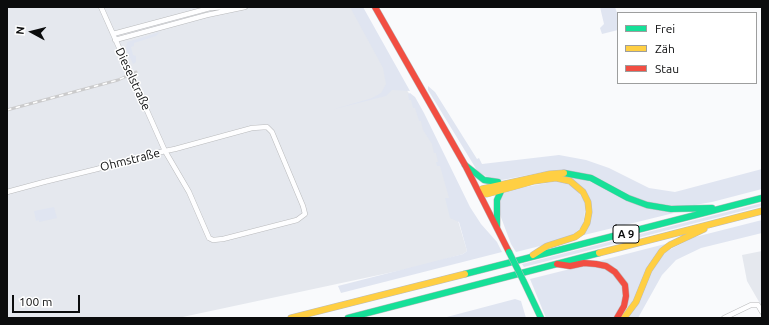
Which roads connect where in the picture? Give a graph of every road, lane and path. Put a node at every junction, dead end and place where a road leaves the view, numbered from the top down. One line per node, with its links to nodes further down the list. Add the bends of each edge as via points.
1 (101, 7): 5 (street, Dieselstraße)
2 (227, 7): 5 (street, via 210,8)
3 (245, 7): 6 (street)
4 (375, 7): 9 (main road)
5 (113, 34): 6 (street, Dieselstraße)
6 (115, 40): 8 (street, Dieselstraße)
7 (252, 128): 8 (street, Ohmstraße); 8 (street, Dieselstraße, via 267,127 272,132 305,211 300,219 224,239 211,240 189,192)
8 (165, 151): 12 (street, Ohmstraße)
9 (465, 165): 10 (main road, via 484,180); 13 (main road)
10 (504, 183): 13 (main road, via 484,187); 15 (main road, via 568,173 591,178 634,200 658,208)
11 (502, 189): 13 (main road, via 487,194); 18 (main road, via 497,200); 19 (main road, via 534,180 561,179 570,181 580,188 588,202 588,218 582,232 568,240 546,246)
12 (7, 192)
13 (480, 193): 18 (main road)
14 (762, 198): 15 (main road, A 9)
15 (725, 208): 19 (main road, A 9)
16 (762, 211): 17 (main road, A 9)
17 (725, 220): 20 (main road, A 9); 26 (main road, via 662,251 649,270 636,302)
18 (497, 226): 24 (main road, bridge)
19 (526, 259): 22 (main road, A 9)
20 (555, 264): 23 (main road, A 9); 25 (main road, via 596,264 606,266 615,272 625,286 626,296)
21 (762, 312): 27 (street, via 758,305 751,305)
22 (292, 318)
23 (348, 318)
24 (541, 318)
25 (617, 318)
26 (624, 318)
27 (724, 318)

